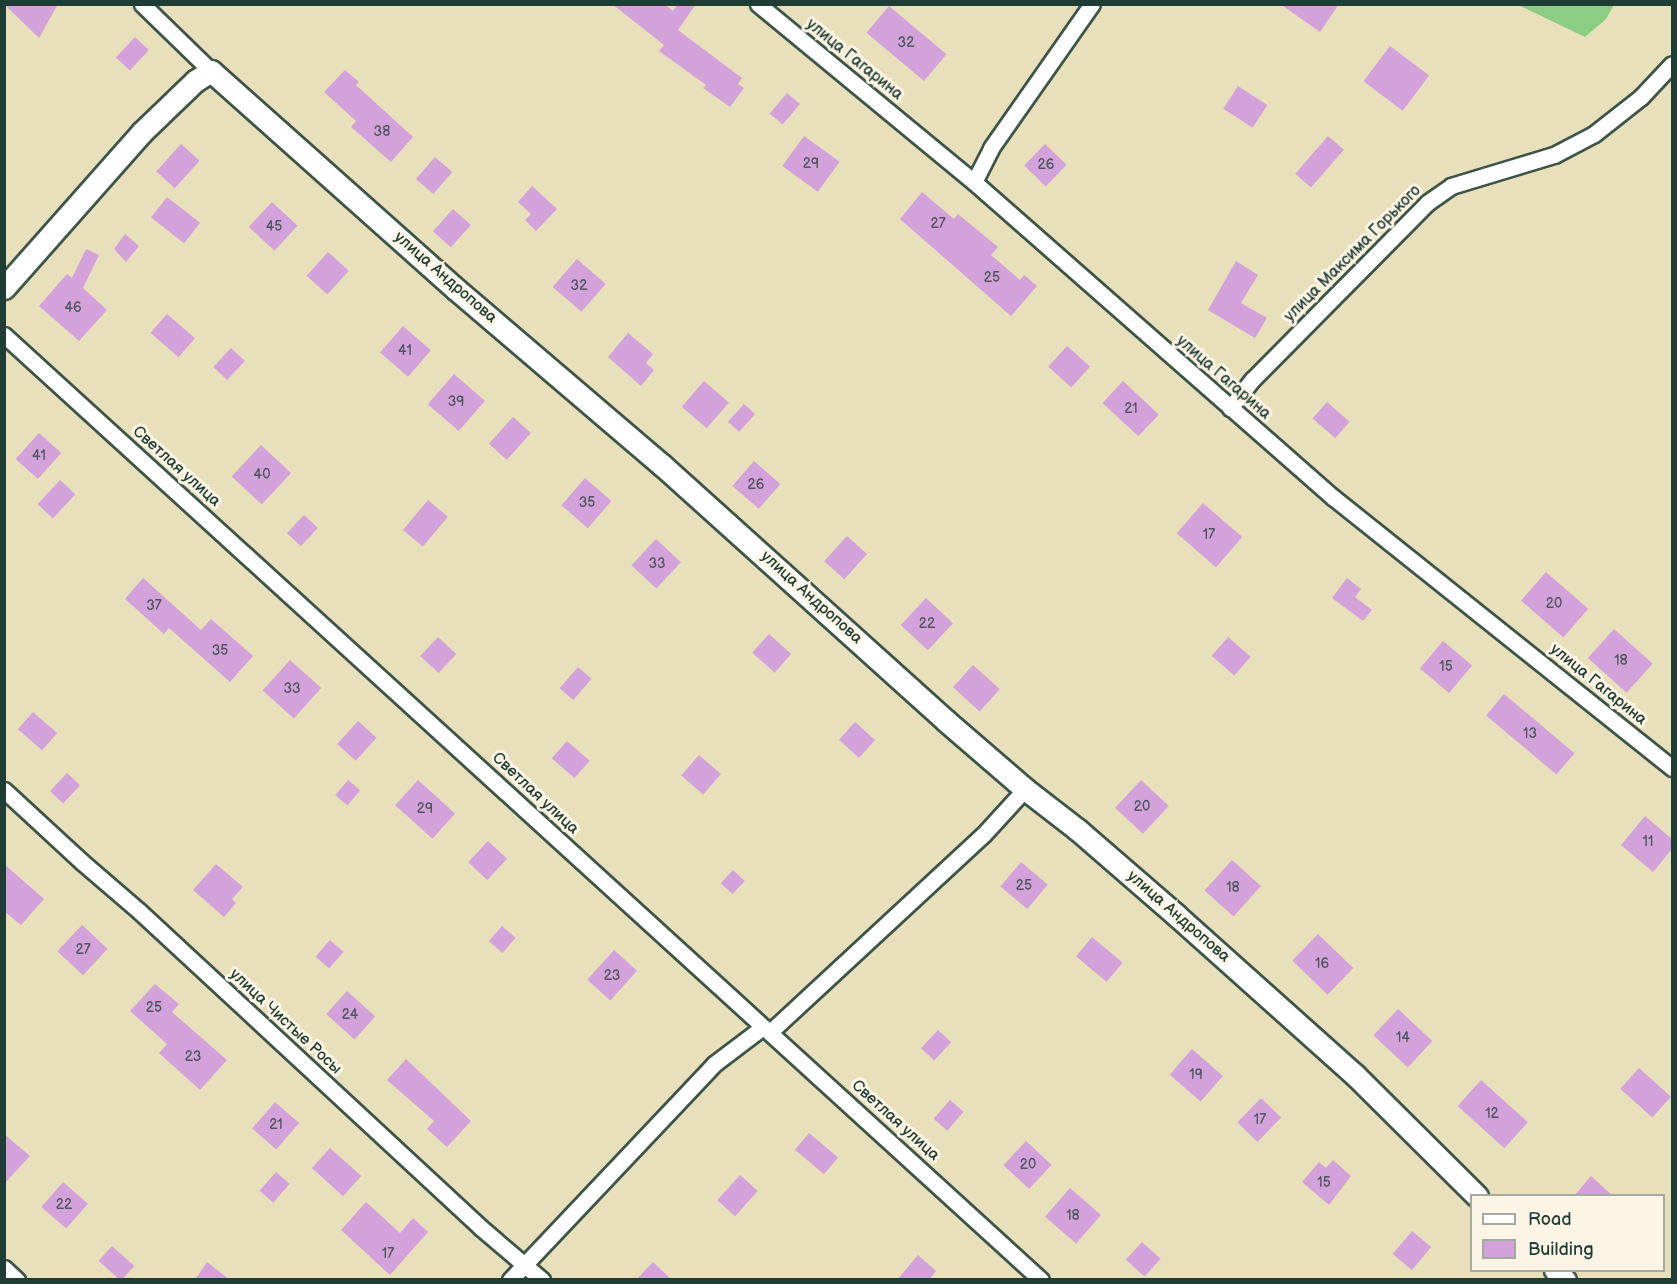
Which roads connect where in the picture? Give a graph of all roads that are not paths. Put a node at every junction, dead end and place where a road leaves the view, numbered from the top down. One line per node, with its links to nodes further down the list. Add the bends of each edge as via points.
1 (142, 4): 5 (street, улица Андропова)
2 (758, 4): 6 (street, улица Гагарина)
3 (1092, 4): 6 (street, via 991,148)
4 (1672, 64): 9 (street, улица Максима Горького, via 1641,96 1594,134 1554,155 1451,186 1427,203 1252,379)
5 (211, 71): 7 (street, via 195,81 141,133); 11 (street, улица Андропова)
6 (974, 182): 9 (street, улица Гагарина)
7 (4, 288)
8 (4, 335): 13 (street, Светлая улица)
9 (1230, 408): 10 (street, улица Гагарина, via 1334,498)
10 (1672, 768)
11 (1025, 789): 13 (street, via 983,835); 14 (street, улица Андропова, via 1078,830 1355,1075)
12 (4, 790): 15 (street, улица Чистые Росы)
13 (766, 1030): 15 (street, via 714,1064); 20 (street, Светлая улица)
14 (1475, 1194)
15 (524, 1265): 18 (street); 19 (street, улица Чистые Росы)
16 (4, 1268): 17 (street)
17 (17, 1280)
18 (510, 1280)
19 (542, 1280)
20 (1041, 1280)

